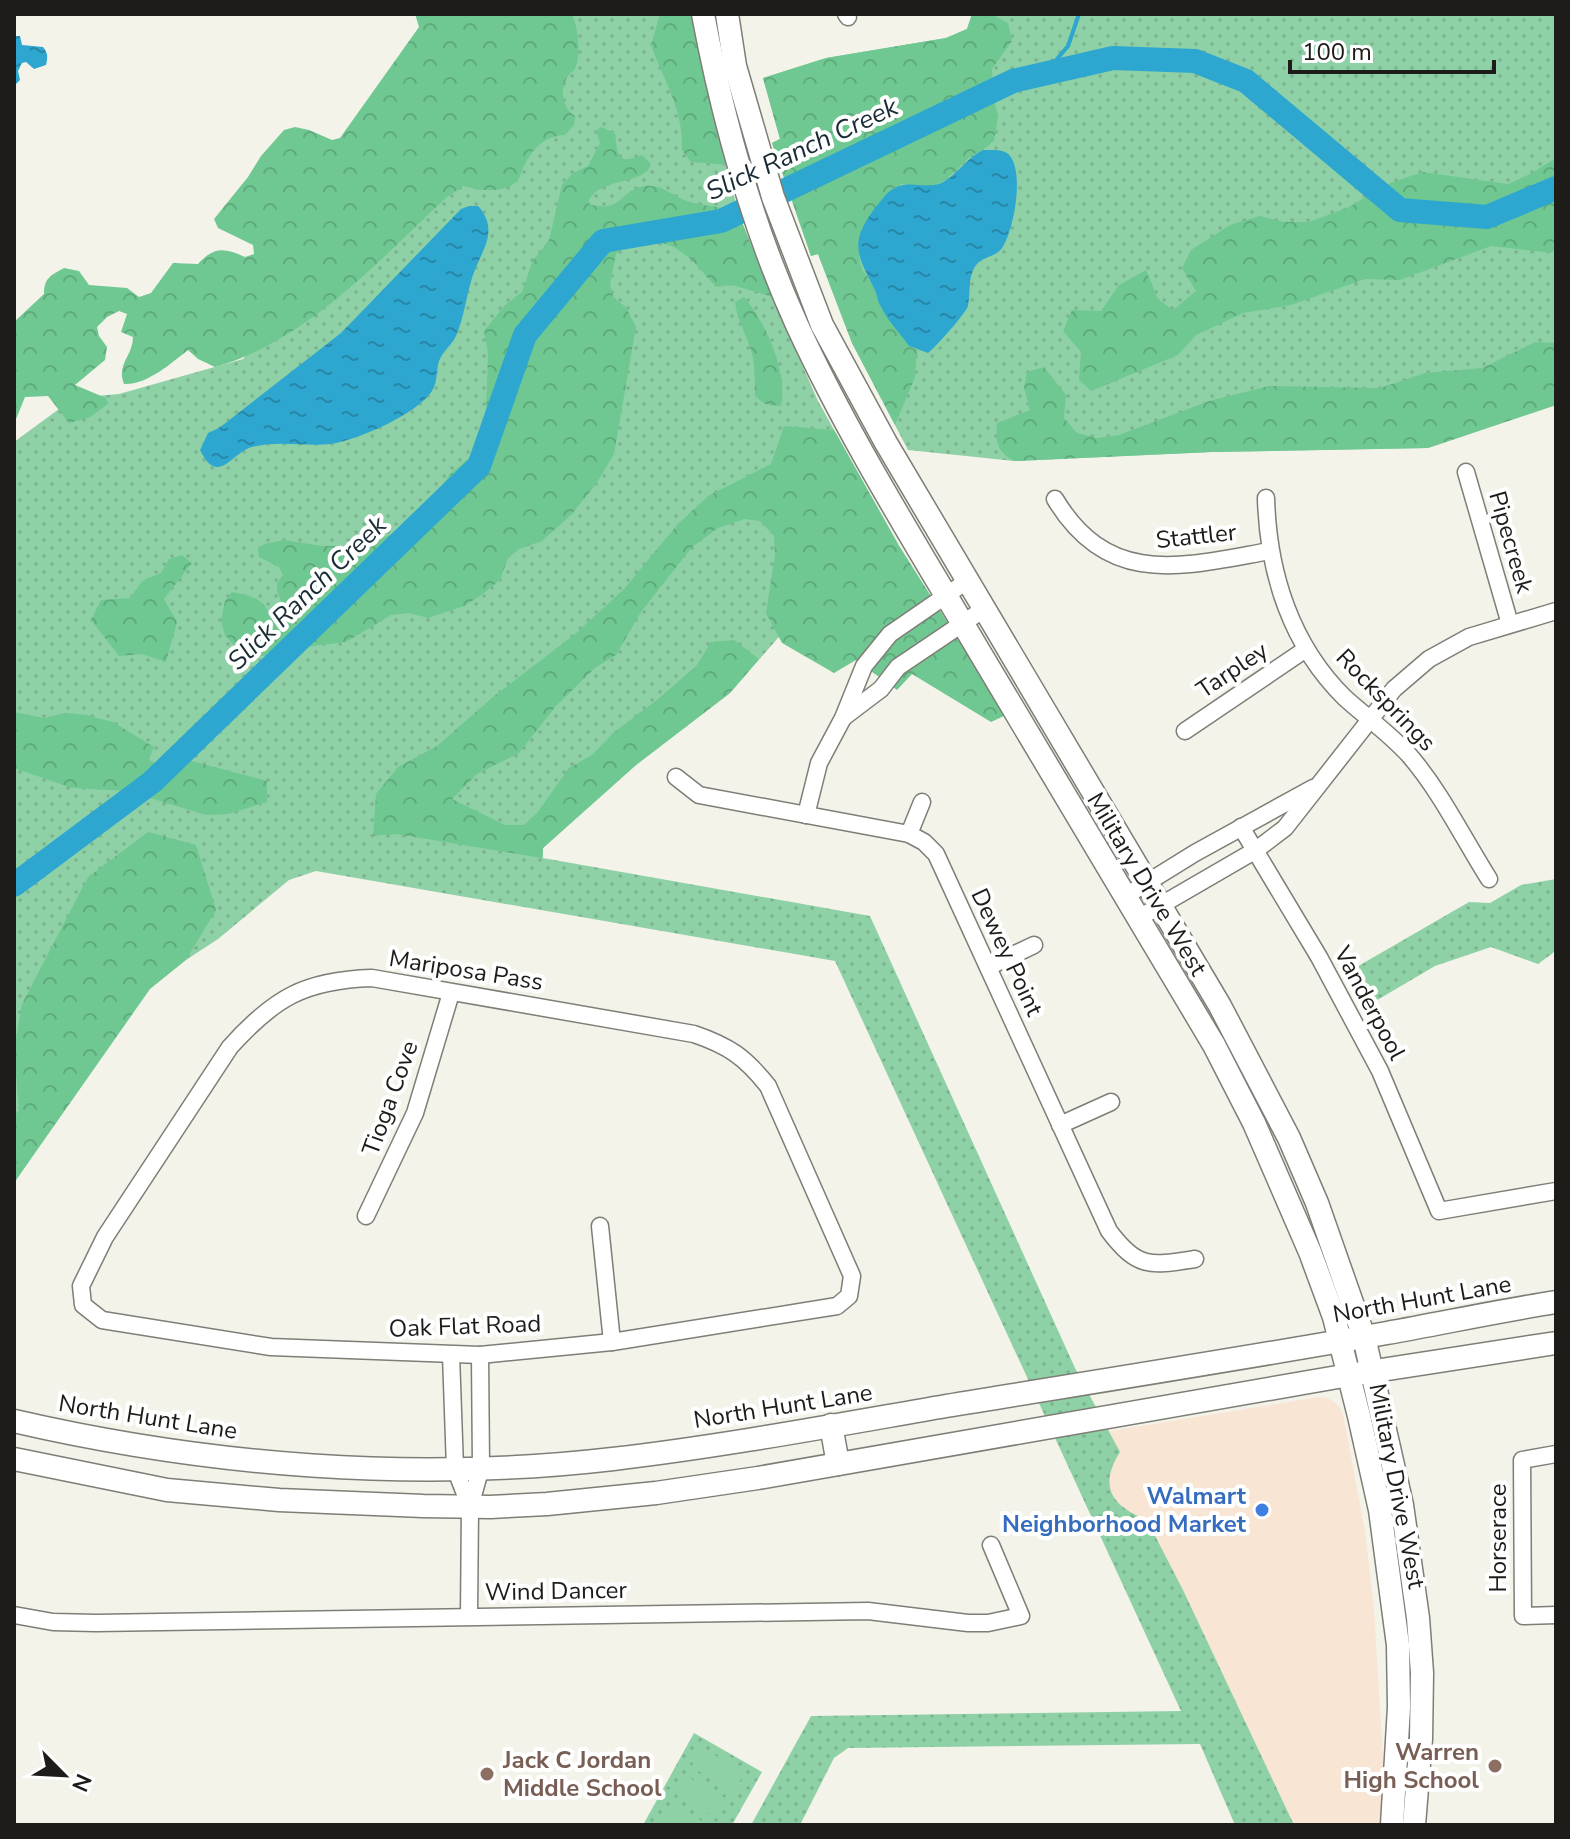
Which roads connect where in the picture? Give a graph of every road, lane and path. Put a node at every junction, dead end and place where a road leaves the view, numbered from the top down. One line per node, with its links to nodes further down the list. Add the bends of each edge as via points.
1 (703, 14): 8 (main road, Military Drive West, via 717,92 778,280 845,421)
2 (727, 14): 7 (main road, Military Drive West, via 735,66 773,197 822,325)
3 (1466, 472): 12 (street, Pipecreek)
4 (1266, 498): 6 (street, Rocksprings)
5 (1055, 499): 6 (street, Stattler, via 1089,539 1135,563 1187,565)
6 (1270, 551): 14 (street, Rocksprings, via 1286,608)
7 (967, 581): 8 (street); 9 (main road, Military Drive West)
8 (946, 594): 11 (main road, Military Drive West); 13 (street)
9 (984, 609): 11 (street); 28 (main road, Military Drive West)
10 (1556, 611): 12 (street)
11 (963, 623): 15 (street); 30 (main road, Military Drive West)
12 (1510, 624): 17 (street, via 1469,637 1429,659)
13 (879, 646): 15 (street); 16 (street, via 864,666)
14 (1306, 649): 17 (street, Rocksprings, via 1329,681); 18 (street, Tarpley)
15 (898, 667): 16 (street, via 881,689)
16 (843, 718): 22 (street, via 819,763)
17 (1369, 719): 20 (street); 27 (street, Rocksprings, via 1422,771)
18 (1185, 731)
19 (676, 777): 22 (street, via 699,795)
20 (1318, 786): 23 (street); 25 (street, via 1285,828)
21 (922, 802): 24 (street)
22 (806, 815): 24 (street)
23 (1241, 827): 25 (street, Vanderpool); 26 (street)
24 (909, 834): 34 (street, Dewey Point, via 936,854)
25 (1256, 850): 29 (street); 38 (street, Vanderpool, via 1380,1071 1439,1211)
26 (1182, 861): 28 (street); 29 (street)
27 (1489, 879)
28 (1147, 884): 30 (street); 31 (main road, Military Drive West)
29 (1197, 885): 31 (street)
30 (1124, 897): 32 (main road, Military Drive West)
31 (1159, 906): 32 (street); 45 (main road, Military Drive West, via 1220,1006 1289,1138)
32 (1137, 919): 46 (main road, Military Drive West, via 1214,1045 1254,1123)
33 (1034, 945): 34 (street)
34 (988, 967): 37 (street, Dewey Point)
35 (451, 993): 39 (street, Tioga Cove, via 415,1113); 42 (street, Mariposa Pass, via 694,1034 732,1050 768,1086 852,1276); 44 (street, Mariposa Pass, via 372,978 340,979 279,1001 253,1021 230,1047 105,1237 81,1286)
36 (1111, 1102): 37 (street)
37 (1060, 1125): 41 (street, Dewey Point, via 1109,1231 1125,1251 1142,1262)
38 (1556, 1191)
39 (366, 1216)
40 (600, 1226): 47 (street)
41 (1195, 1259)
42 (849, 1296): 47 (street, Oak Flat Road, via 837,1306)
43 (1556, 1302): 45 (main road, North Hunt Lane)
44 (83, 1305): 49 (street, Oak Flat Road, via 102,1320 271,1347)
45 (1364, 1337): 46 (main road, North Hunt Lane); 51 (main road, Military Drive West)
46 (1341, 1340): 52 (main road, Military Drive West); 56 (main road, North Hunt Lane)
47 (612, 1342): 50 (street, Oak Flat Road)
48 (1556, 1343): 51 (main road)
49 (451, 1355): 50 (street, Oak Flat Road); 54 (street)
50 (480, 1355): 53 (street)
51 (1373, 1372): 52 (main road); 67 (main road, Military Drive West, via 1402,1505 1418,1618)
52 (1349, 1375): 59 (main road); 68 (main road, Military Drive West, via 1380,1510 1397,1636)
53 (480, 1400): 54 (street); 60 (street)
54 (453, 1401): 61 (street)
55 (14, 1421): 61 (main road, North Hunt Lane, via 275,1463)
56 (831, 1425): 59 (main road); 60 (main road, North Hunt Lane, via 614,1459)
57 (1556, 1454): 65 (street, Horserace, via 1522,1460 1523,1616)
58 (14, 1459): 62 (main road, via 167,1490)
59 (838, 1464): 62 (main road, via 656,1493)
60 (481, 1467): 61 (main road, North Hunt Lane); 62 (street)
61 (455, 1468): 62 (street)
62 (470, 1507): 66 (street)
63 (991, 1545): 66 (street, Wind Dancer, via 1021,1616 1006,1621 968,1623 868,1611)
64 (14, 1615): 66 (street, Wind Dancer, via 96,1623)
65 (1556, 1615)
66 (469, 1616)
67 (1421, 1739): 68 (street); 70 (main road, Military Drive West)
68 (1397, 1740): 69 (main road, Military Drive West)
69 (1392, 1825)
70 (1414, 1825)

